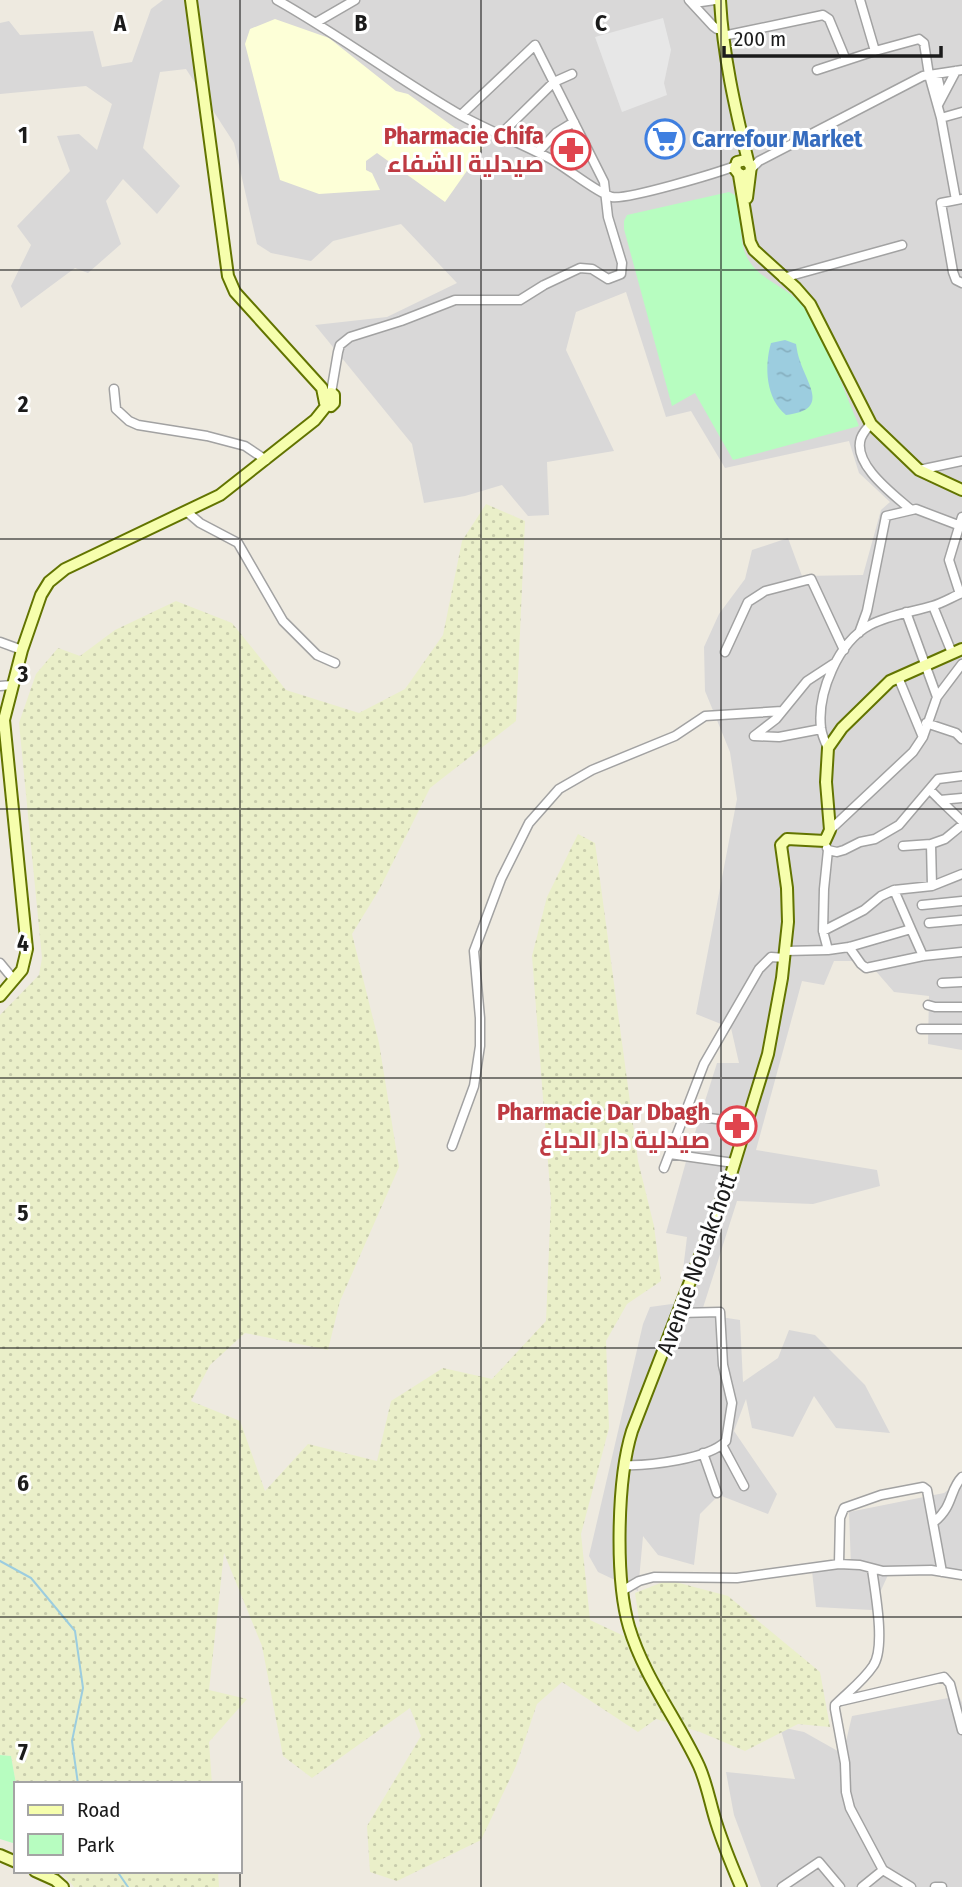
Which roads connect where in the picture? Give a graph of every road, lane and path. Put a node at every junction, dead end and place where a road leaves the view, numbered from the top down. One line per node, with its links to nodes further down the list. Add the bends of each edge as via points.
1 (277, 0): 8 (street)
2 (691, 0): 3 (street); 9 (street)
3 (715, 0)
4 (720, 0): 9 (street)
5 (859, 0): 10 (street)
6 (351, 1): 8 (street)
7 (194, 2): 31 (street, via 228,276 235,292)
8 (317, 22): 19 (street)
9 (722, 32): 11 (street, via 823,15); 24 (street)
10 (875, 51): 11 (street); 15 (street, via 921,40)
11 (846, 60): 12 (street)
12 (817, 70)
13 (959, 71): 15 (street); 17 (street)
14 (572, 74): 16 (street)
15 (933, 75): 17 (street); 24 (street)
16 (555, 82): 19 (street, via 535,45); 21 (street); 22 (street)
17 (940, 101): 20 (street)
18 (962, 112): 20 (street)
19 (461, 115): 22 (street)
20 (941, 118): 26 (street)
21 (574, 122): 23 (street); 25 (street, via 604,182)
22 (499, 135): 23 (street)
23 (538, 152): 25 (street)
24 (745, 167): 25 (street, via 620,197); 28 (street, via 748,237 754,250)
25 (605, 194): 31 (street, via 621,274 608,279 580,268 520,300 455,300 350,337 338,352)
26 (959, 200): 29 (street, via 941,203 953,272)
27 (902, 245): 28 (street)
28 (783, 278): 32 (street, via 810,304)
29 (962, 283)
30 (114, 388): 33 (street, via 116,409 128,421 245,446)
31 (327, 398): 33 (street, via 315,420)
32 (871, 424): 35 (street); 37 (street, via 860,446 868,468)
33 (266, 460): 38 (street, via 219,495)
34 (962, 461): 35 (street)
35 (919, 470): 36 (street)
36 (962, 490)
37 (910, 509): 39 (street); 43 (street, via 886,516)
38 (186, 511): 45 (street, via 56,575 41,595); 49 (street, via 238,543 283,621 317,655)
39 (960, 521): 40 (street, via 949,560)
40 (961, 593): 41 (street)
41 (933, 606): 42 (street); 47 (street)
42 (906, 612): 43 (street); 52 (street)
43 (859, 633): 46 (street)
44 (0, 642): 45 (street)
45 (22, 650): 54 (street)
46 (844, 650): 48 (street, via 811,579 765,591 748,602); 50 (street)
47 (957, 651): 52 (street)
48 (725, 652)
49 (335, 663)
50 (833, 664): 56 (street, via 807,681); 58 (street, via 823,695)
51 (962, 664): 55 (street)
52 (925, 665): 53 (street); 55 (street)
53 (898, 677): 59 (street); 61 (street, via 881,688)
54 (6, 685): 85 (street, via 4,733 27,949 22,970)
55 (937, 697): 57 (street)
56 (782, 710): 58 (street, via 754,737); 95 (street, via 705,716 675,736 603,765 559,789 528,822 474,951 481,1033 478,1062)
57 (926, 723): 59 (street); 60 (street)
58 (821, 729): 61 (street)
59 (923, 737): 67 (street)
60 (962, 739)
61 (828, 748): 67 (street)
62 (962, 776): 63 (street, via 942,777)
63 (930, 790): 65 (street); 67 (street, via 907,818 884,835 837,852)
64 (962, 798): 65 (street)
65 (940, 800): 66 (street)
66 (962, 823): 68 (street, via 949,838)
67 (828, 840): 78 (street); 82 (street, Avenue Nouakchott, via 787,839 781,845 789,904)
68 (931, 844): 69 (street); 71 (street)
69 (903, 846)
70 (962, 874): 71 (street)
71 (932, 886): 72 (street)
72 (894, 890): 77 (street); 78 (street)
73 (962, 901): 74 (street)
74 (922, 905)
75 (962, 920): 76 (street)
76 (929, 923)
77 (911, 929): 79 (street); 83 (street)
78 (823, 931): 80 (street)
79 (849, 947): 80 (street); 83 (street, via 866,968)
80 (828, 950): 82 (street)
81 (962, 952): 83 (street)
82 (785, 955): 93 (street, via 771,957 759,969 704,1064); 94 (street, Avenue Nouakchott, via 768,1054)
83 (923, 956)
84 (0, 963): 85 (street)
85 (14, 980): 88 (street)
86 (962, 982): 87 (street)
87 (942, 983)
88 (0, 996)
89 (928, 1004): 90 (street)
90 (962, 1007)
91 (921, 1029): 92 (street)
92 (962, 1029)
93 (686, 1115): 94 (street); 96 (street)
94 (747, 1123): 97 (street, Avenue Nouakchott)
95 (452, 1146)
96 (670, 1154): 97 (street); 98 (street)
97 (734, 1163): 99 (street, Avenue Nouakchott)
98 (664, 1168)
99 (680, 1313): 100 (street, via 720,1312 723,1365 732,1403); 102 (street, Avenue Nouakchott, via 632,1431)
100 (722, 1445): 101 (street); 104 (street)
101 (703, 1453): 102 (street, via 659,1465); 105 (street)
102 (624, 1465): 111 (street, Avenue Nouakchott)
103 (962, 1477): 106 (street, via 947,1508)
104 (744, 1486)
105 (717, 1493)
106 (934, 1522): 107 (street, via 923,1486 848,1506 839,1518); 109 (street)
107 (839, 1564): 108 (street); 111 (street, via 737,1578 654,1577)
108 (872, 1569): 109 (street); 112 (street, via 876,1661)
109 (942, 1572): 110 (street)
110 (962, 1575)
111 (622, 1591): 117 (street, Avenue Nouakchott, via 629,1628 660,1697 699,1766)
112 (838, 1702): 113 (street, via 944,1677); 114 (street, via 835,1709 847,1799)
113 (962, 1730)
114 (883, 1870): 120 (street); 121 (street)
115 (39, 1873): 116 (street)
116 (63, 1887)
117 (741, 1887)
118 (782, 1887): 119 (street, via 819,1862)
119 (840, 1887)
120 (862, 1887)
121 (911, 1887)
122 (935, 1887): 123 (street)
123 (942, 1887)

